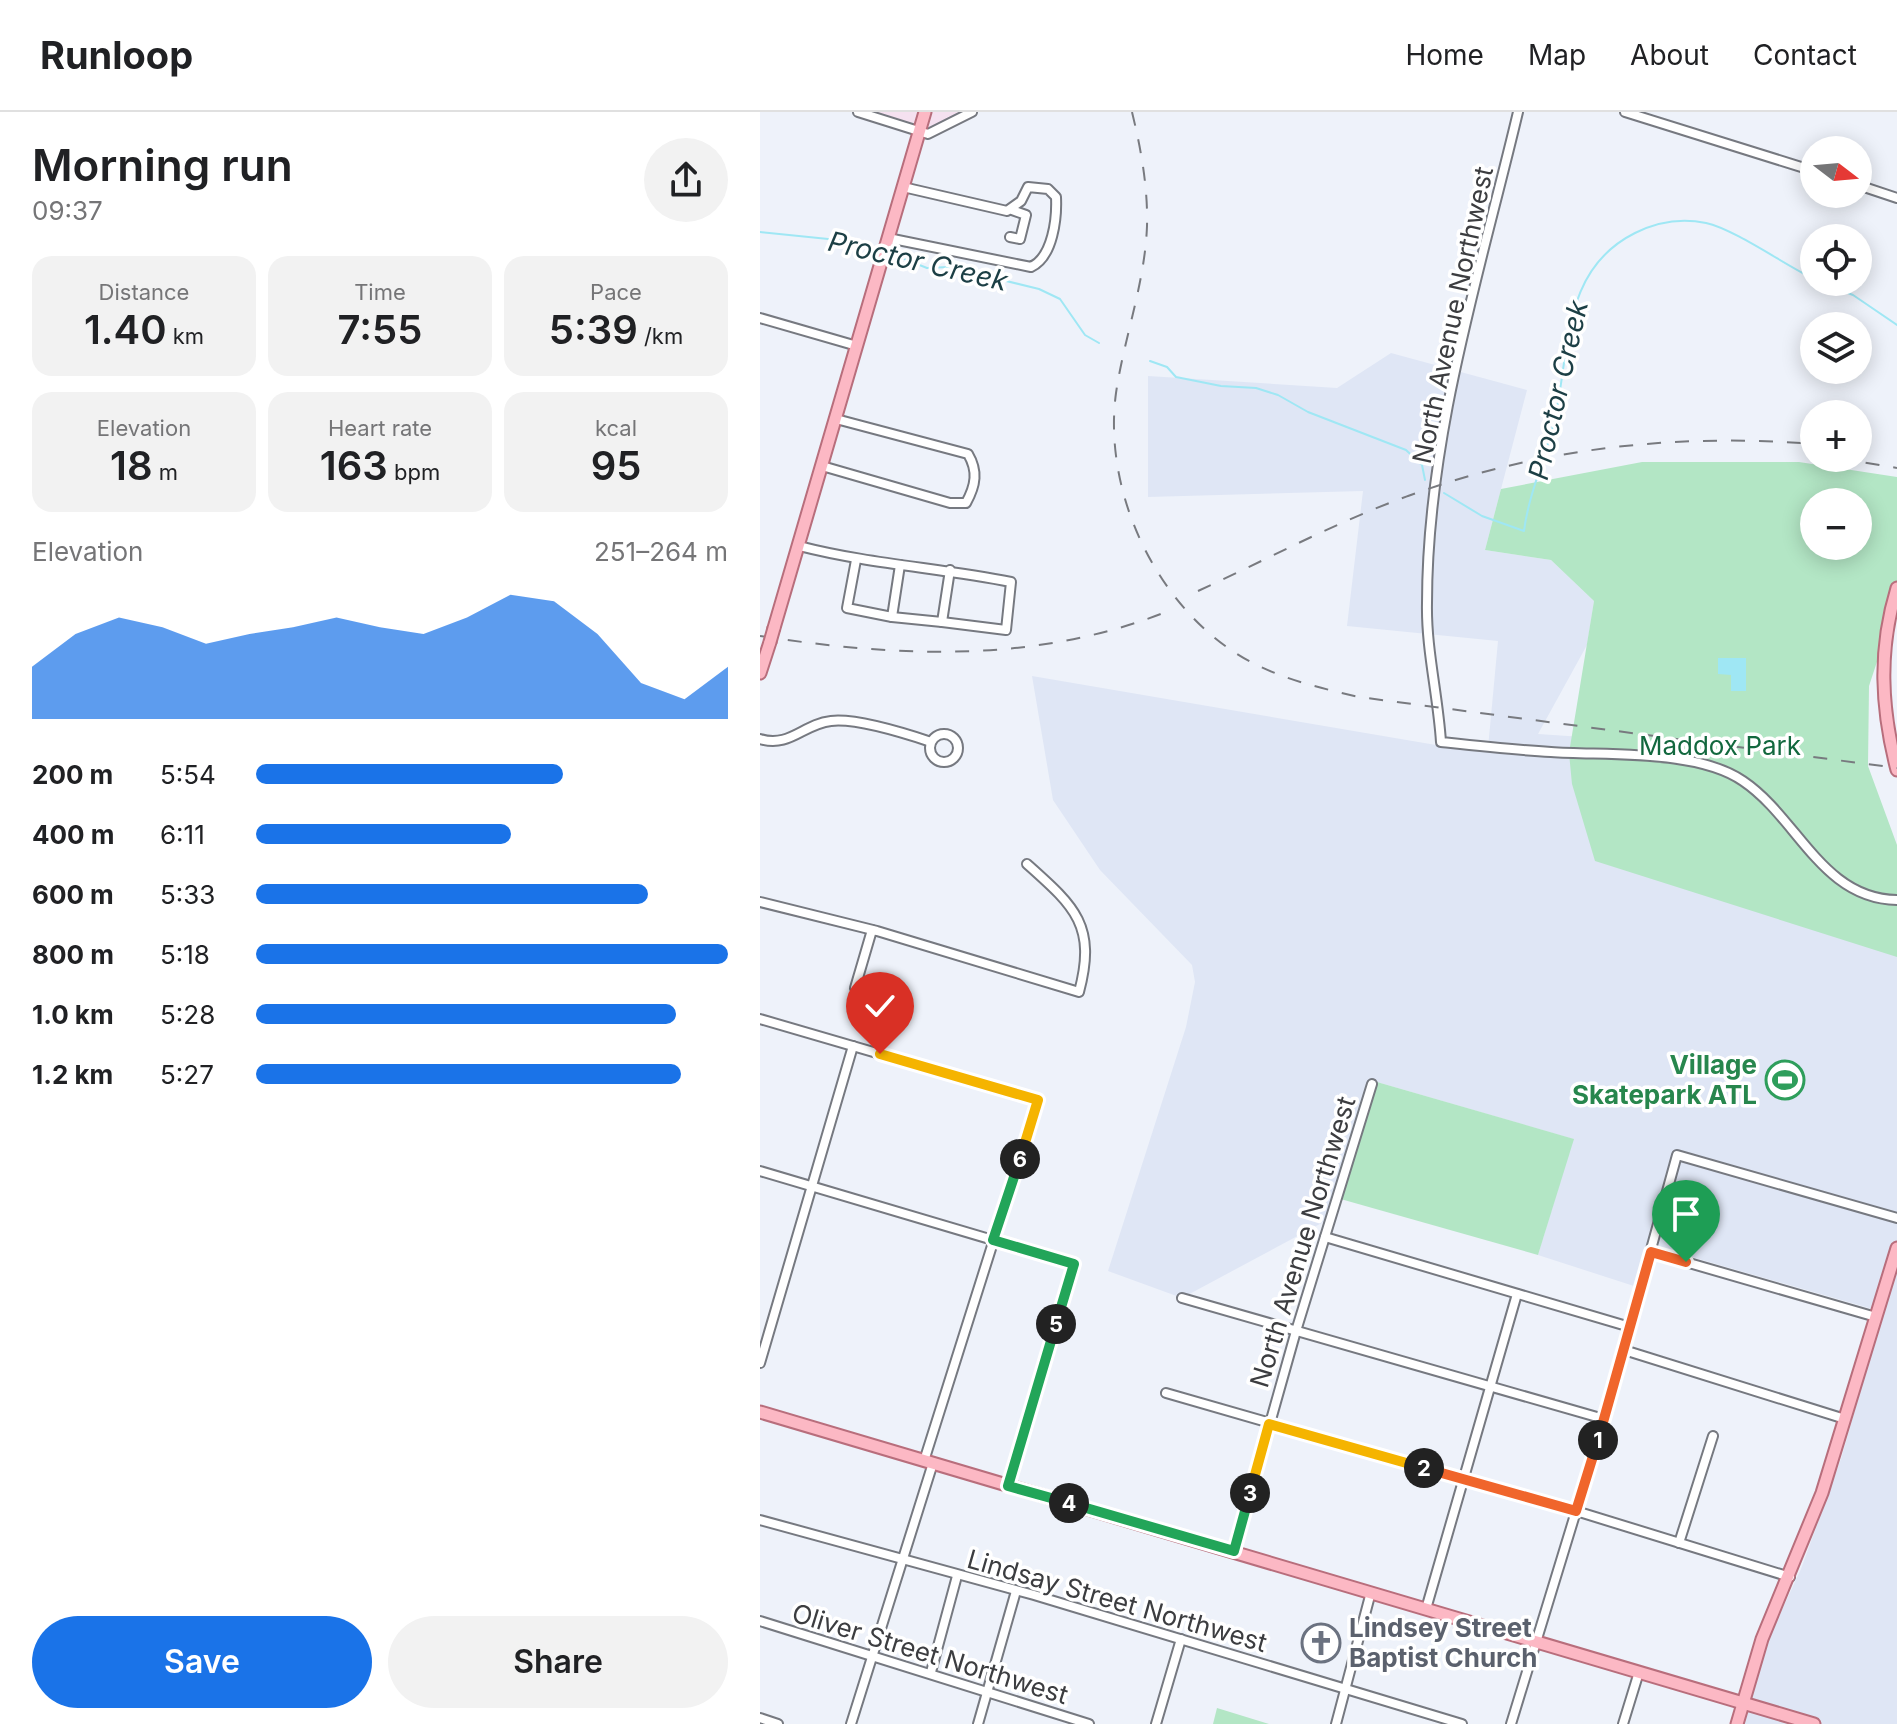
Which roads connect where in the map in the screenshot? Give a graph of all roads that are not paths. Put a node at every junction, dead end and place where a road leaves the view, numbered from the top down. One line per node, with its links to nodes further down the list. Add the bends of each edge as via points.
1 (858, 112): 6 (street)
2 (925, 112): 6 (main road)
3 (972, 112): 6 (street, via 940,130)
4 (1518, 112): 30 (street, North Avenue Northwest, via 1455,377 1428,558 1429,650 1441,742 1657,758 1724,770 1746,782 1841,884 1866,897)
5 (1625, 112): 7 (street)
6 (919, 133): 8 (main road)
7 (1800, 167)
8 (903, 187): 11 (street); 13 (main road)
9 (1872, 190): 10 (street)
10 (1897, 198)
11 (1012, 210): 12 (street, via 1026,215 1020,239); 13 (street, via 1028,187 1048,189 1056,197 1049,242 1039,263 1031,267)
12 (1010, 237)
13 (887, 241): 15 (main road)
14 (760, 318): 15 (street)
15 (857, 346): 16 (main road)
16 (836, 419): 17 (main road); 17 (street, via 968,454 975,465 972,492 966,503 950,503)
17 (822, 466): 18 (main road)
18 (799, 546): 19 (street); 25 (main road, bridge)
19 (856, 560): 20 (street); 23 (street, via 847,608)
20 (900, 565): 21 (street); 23 (street)
21 (950, 570): 24 (street); 24 (street, via 1011,582 1006,630)
22 (1897, 588): 28 (main road, via 1883,664 1885,717)
23 (892, 617): 24 (street)
24 (942, 622)
25 (760, 673)
26 (760, 739): 27 (street, via 780,743 836,720)
27 (931, 742)
28 (1897, 770)
29 (1027, 864): 32 (street, via 1066,899 1081,924 1087,956 1079,992)
30 (1897, 900)
31 (760, 902): 32 (street)
32 (872, 930): 33 (street)
33 (855, 988)
34 (760, 1019): 35 (street)
35 (853, 1046): 38 (street); 41 (street, via 1038,1100)
36 (1372, 1084): 40 (street, North Avenue Northwest)
37 (760, 1171): 38 (street)
38 (812, 1186): 41 (street); 50 (street)
39 (1897, 1218): 43 (street, via 1677,1155)
40 (1325, 1237): 44 (street); 48 (street, North Avenue Northwest)
41 (993, 1240): 58 (street); 60 (street, via 1074,1264)
42 (1897, 1248): 46 (main road)
43 (1651, 1252): 46 (street); 47 (street)
44 (1517, 1294): 47 (street); 51 (street)
45 (1182, 1298): 48 (street)
46 (1876, 1317): 55 (main road)
47 (1630, 1327): 49 (street)
48 (1296, 1331): 51 (street); 56 (street, North Avenue Northwest)
49 (1624, 1350): 54 (street); 55 (street)
50 (760, 1363)
51 (1490, 1386): 54 (street); 59 (street)
52 (1166, 1393): 56 (street)
53 (760, 1412): 58 (main road)
54 (1604, 1419): 61 (street)
55 (1845, 1419): 67 (main road)
56 (1269, 1424): 59 (street); 64 (street, North Avenue Northwest)
57 (1713, 1436): 63 (street)
58 (928, 1462): 60 (main road); 65 (street)
59 (1463, 1479): 61 (street); 70 (street)
60 (1008, 1486): 64 (main road)
61 (1576, 1511): 63 (street); 73 (street)
62 (760, 1520): 65 (street, Lindsay Street Northwest)
63 (1679, 1543): 67 (street)
64 (1234, 1551): 69 (main road)
65 (902, 1560): 66 (street, Lindsay Street Northwest); 74 (street)
66 (957, 1576): 68 (street, Lindsay Street Northwest); 75 (street)
67 (1790, 1577): 79 (main road, via 1762,1639)
68 (1016, 1591): 72 (street, Lindsay Street Northwest); 78 (street)
69 (1371, 1592): 70 (main road); 77 (street)
70 (1426, 1609): 73 (main road)
71 (760, 1621): 74 (street, Oliver Street Northwest)
72 (1181, 1639): 77 (street, Lindsay Street Northwest); 85 (street)
73 (1538, 1642): 76 (main road); 88 (street)
74 (873, 1655): 75 (street, Oliver Street Northwest); 82 (street)
75 (931, 1672): 78 (street, Oliver Street Northwest)
76 (1639, 1672): 79 (main road); 89 (street)
77 (1345, 1688): 86 (street); 87 (street, Lindsay Street Northwest)
78 (988, 1691): 83 (street); 84 (street, Oliver Street Northwest)
79 (1743, 1703): 90 (main road); 91 (main road)
80 (760, 1718): 81 (street)
81 (778, 1724)
82 (851, 1724)
83 (978, 1724)
84 (1089, 1724)
85 (1156, 1724)
86 (1336, 1724)
87 (1462, 1724)
88 (1511, 1724)
89 (1623, 1724)
90 (1737, 1724)
91 (1814, 1724)

